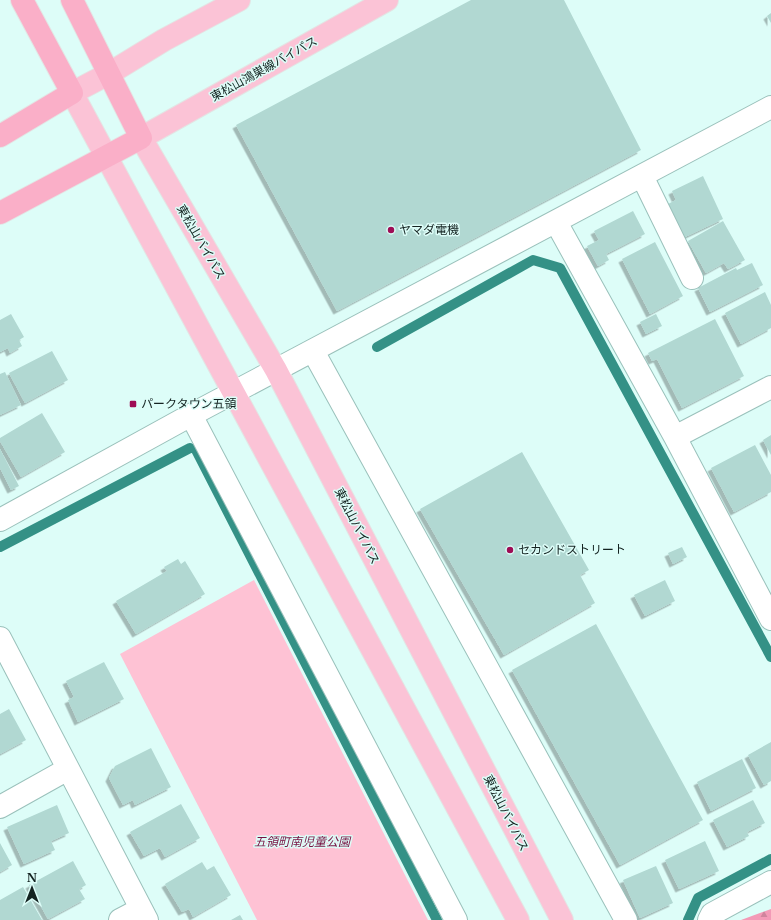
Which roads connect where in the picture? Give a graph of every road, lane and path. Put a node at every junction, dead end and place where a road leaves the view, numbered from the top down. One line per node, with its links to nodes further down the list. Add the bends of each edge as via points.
1 (22, 0): 6 (highway)
2 (72, 0): 5 (highway, 東松山バイパス)
3 (239, 0): 5 (main road, via 164,40)
4 (387, 0): 9 (main road, 東松山鴻巣線バイパス)
5 (110, 73): 6 (main road); 9 (highway, 東松山バイパス)
6 (72, 93): 8 (highway); 10 (main road)
7 (771, 107): 11 (street)
8 (0, 136)
9 (141, 138): 10 (highway); 16 (main road, 東松山バイパス)
10 (107, 156): 12 (highway); 18 (main road)
11 (642, 176): 13 (street); 14 (street)
12 (0, 213)
13 (556, 222): 15 (street); 20 (street)
14 (692, 278)
15 (313, 351): 16 (street); 32 (street)
16 (276, 370): 18 (street); 31 (main road, 東松山バイパス)
17 (771, 387): 20 (street)
18 (234, 392): 19 (street); 30 (main road)
19 (191, 415): 21 (street); 29 (street)
20 (675, 437): 22 (street)
21 (0, 520)
22 (771, 618)
23 (0, 638): 24 (street)
24 (68, 769): 25 (street); 27 (street)
25 (0, 807)
26 (771, 882): 33 (street, via 712,914)
27 (144, 914): 28 (street)
28 (120, 920)
29 (456, 920)
30 (518, 920)
31 (562, 920)
32 (626, 920)
33 (709, 920)

